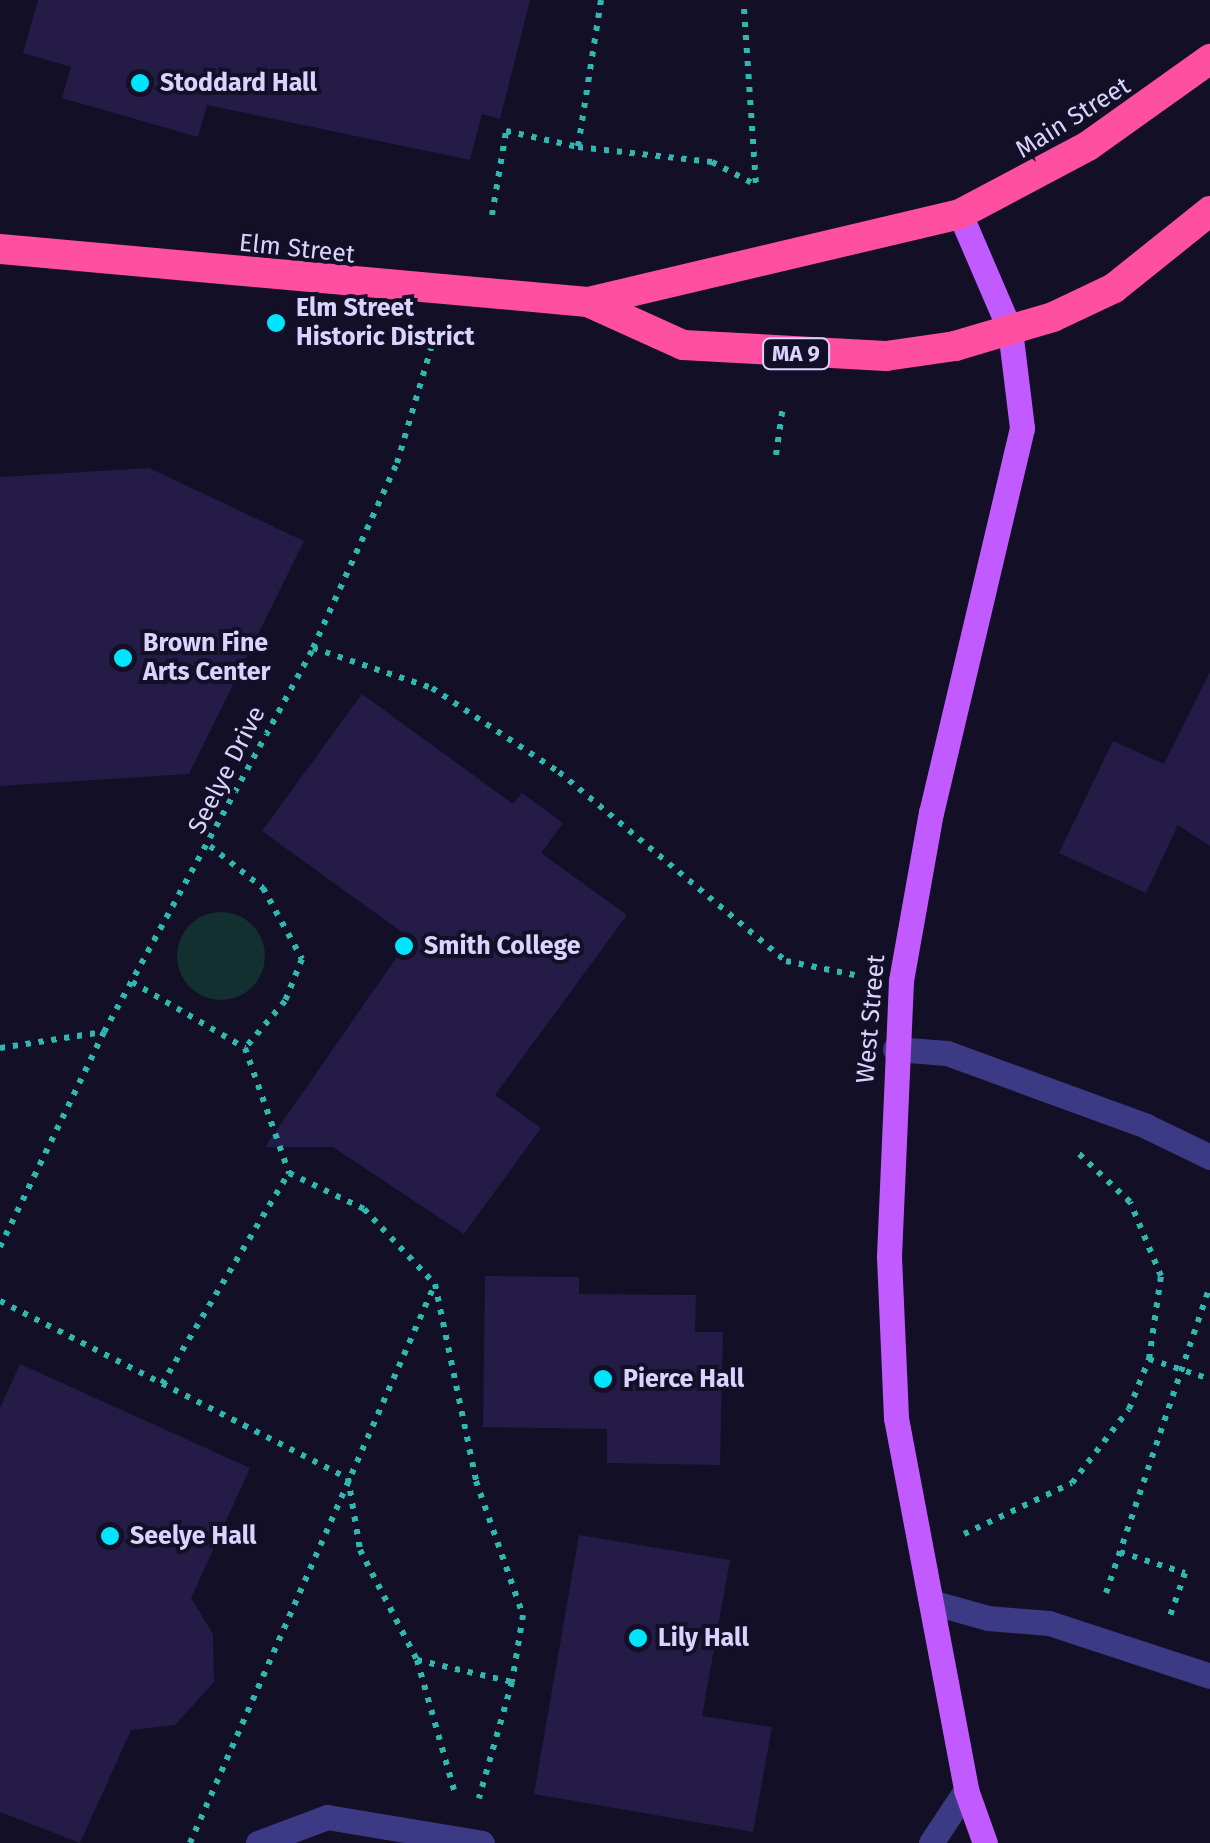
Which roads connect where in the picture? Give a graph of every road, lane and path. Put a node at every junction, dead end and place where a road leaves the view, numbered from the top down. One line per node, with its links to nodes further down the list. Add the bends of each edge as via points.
1 (601, 0): 4 (path)
2 (744, 9): 4 (path, via 756,185 712,162)
3 (1210, 59): 6 (highway, Main Street, via 1088,146)
4 (578, 147): 7 (path, via 506,132)
5 (1210, 211): 11 (highway, MA 9, via 1114,288)
6 (960, 214): 10 (highway, Elm Street); 11 (main road, West Street)
7 (492, 215)
8 (0, 249): 9 (highway, Elm Street / MA 9)
9 (450, 294): 10 (highway, Elm Street / MA 9); 14 (path, Seelye Drive, via 397,463)
10 (588, 302): 11 (highway, Elm Street / MA 9, via 683,345 780,353 886,356)
11 (1010, 330): 21 (main road, West Street, via 1022,428 931,812)
12 (783, 406): 13 (path)
13 (776, 455)
14 (313, 648): 15 (path, Seelye Drive); 16 (path, via 432,688 559,772 786,962)
15 (210, 846): 17 (path, Seelye Drive); 20 (path, via 264,888 302,959 284,1002)
16 (854, 975)
17 (132, 982): 18 (path, Seelye Drive); 20 (path)
18 (104, 1032): 19 (path); 25 (path, Seelye Drive)
19 (0, 1048)
20 (245, 1048): 24 (path)
21 (895, 1049): 23 (street, via 947,1053); 36 (main road, West Street, via 888,1257 896,1418)
22 (1070, 1145): 29 (path, via 1130,1202 1161,1276)
23 (1210, 1156)
24 (290, 1172): 26 (path, via 364,1208); 32 (path)
25 (0, 1248)
26 (435, 1284): 33 (path); 41 (path, via 476,1481 523,1615)
27 (1210, 1286): 30 (path)
28 (0, 1301): 32 (path)
29 (1149, 1359): 30 (path); 34 (path, via 1129,1409 1072,1483)
30 (1182, 1370): 31 (path); 35 (path)
31 (1210, 1380)
32 (162, 1384): 33 (path)
33 (348, 1478): 39 (path, via 360,1550); 44 (path)
34 (964, 1534)
35 (1120, 1552): 37 (path); 38 (path, via 1185,1573)
36 (930, 1602): 37 (street); 42 (main road, West Street)
37 (1092, 1637): 38 (street)
38 (1156, 1658): 40 (street)
39 (417, 1660): 41 (path); 43 (path)
40 (1210, 1676)
41 (512, 1682): 43 (path)
42 (966, 1790): 46 (street); 47 (main road, West Street)
43 (475, 1840): 45 (street, via 326,1817)
44 (190, 1843)
45 (258, 1843)
46 (932, 1843)
47 (985, 1843)

